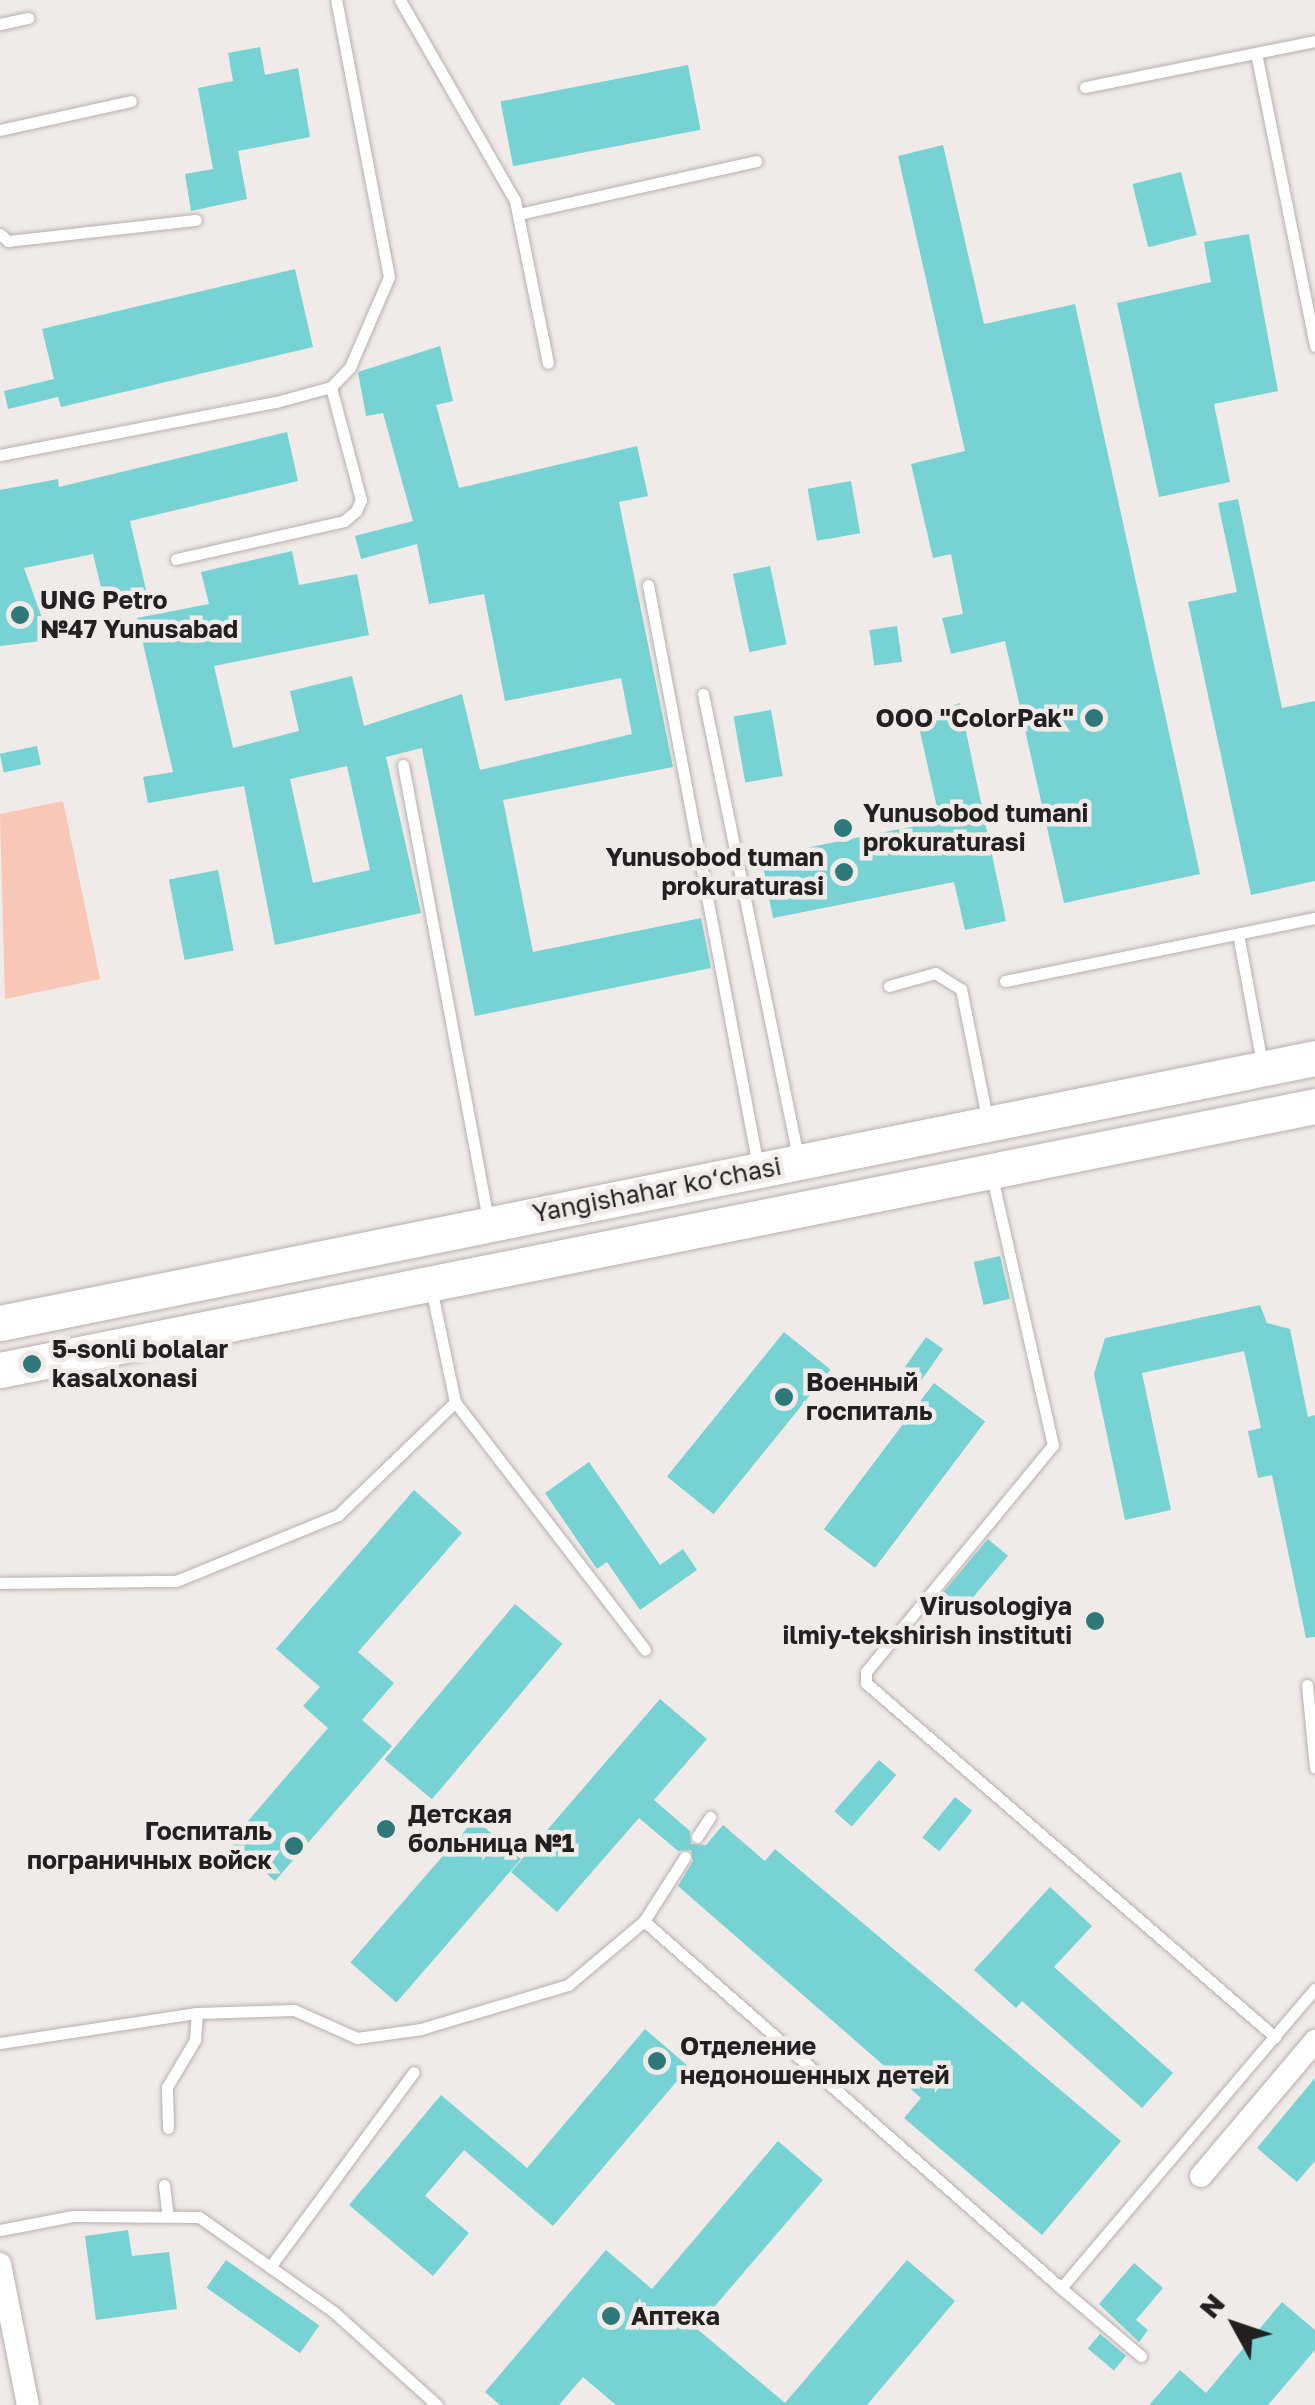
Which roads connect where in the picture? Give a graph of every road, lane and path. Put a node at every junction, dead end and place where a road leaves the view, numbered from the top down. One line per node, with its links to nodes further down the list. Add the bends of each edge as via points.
1 (336, 0): 16 (lane, via 389,276 374,326)
2 (400, 0): 11 (lane)
3 (28, 18): 4 (lane)
4 (0, 24)
5 (1315, 40): 6 (lane)
6 (1256, 52): 7 (lane); 14 (lane)
7 (1085, 88)
8 (132, 100): 9 (lane)
9 (0, 130)
10 (756, 162): 11 (lane)
11 (518, 214): 15 (lane)
12 (196, 220): 13 (lane, via 8,241)
13 (0, 234)
14 (1315, 346)
15 (548, 362)
16 (331, 386): 17 (lane); 18 (lane, via 361,500 356,511 344,521)
17 (0, 455)
18 (176, 559)
19 (648, 585): 32 (lane)
20 (703, 694): 31 (lane)
21 (403, 766): 35 (lane)
22 (1315, 918): 23 (lane)
23 (1238, 934): 24 (lane); 27 (lane)
24 (1005, 981)
25 (889, 986): 29 (lane, via 936,973 960,988)
26 (1315, 1058): 27 (main road, Yangishahar ko‘chasi)
27 (1263, 1068): 29 (main road, Yangishahar ko‘chasi)
28 (1315, 1106): 33 (main road, Yangishahar ko‘chasi)
29 (988, 1124): 30 (main road, Yangishahar ko‘chasi)
30 (925, 1136): 31 (main road, Yangishahar ko‘chasi); 34 (main road, via 917,1161)
31 (799, 1162): 32 (main road, Yangishahar ko‘chasi)
32 (759, 1170): 35 (main road, Yangishahar ko‘chasi)
33 (991, 1172): 34 (main road, Yangishahar ko‘chasi); 50 (lane, via 1052,1445 866,1672 866,1683)
34 (934, 1183): 36 (main road, Yangishahar ko‘chasi)
35 (489, 1225): 37 (main road, Yangishahar ko‘chasi)
36 (430, 1284): 38 (main road, Yangishahar ko‘chasi); 39 (lane)
37 (0, 1324)
38 (0, 1370)
39 (455, 1402): 40 (lane, via 338,1516 176,1581); 41 (lane)
40 (0, 1583)
41 (645, 1650)
42 (1307, 1685): 43 (lane)
43 (1315, 1768)
44 (710, 1816): 45 (lane)
45 (697, 1837)
46 (685, 1857): 47 (lane)
47 (644, 1922): 49 (lane, via 568,1985 421,2030 357,2038 294,2010); 61 (lane)
48 (1315, 1989): 50 (lane)
49 (196, 2012): 52 (lane); 54 (lane, via 195,2040 167,2087)
50 (1275, 2037): 61 (lane)
51 (1315, 2041): 55 (street)
52 (0, 2043)
53 (414, 2072): 60 (lane)
54 (168, 2128)
55 (1201, 2176)
56 (164, 2185): 57 (lane)
57 (168, 2216): 58 (lane, via 73,2216); 60 (lane, via 200,2217)
58 (0, 2230)
59 (0, 2264): 63 (street)
60 (270, 2267): 64 (lane)
61 (1060, 2288): 62 (lane)
62 (1141, 2356)
63 (28, 2405)
64 (438, 2405)

